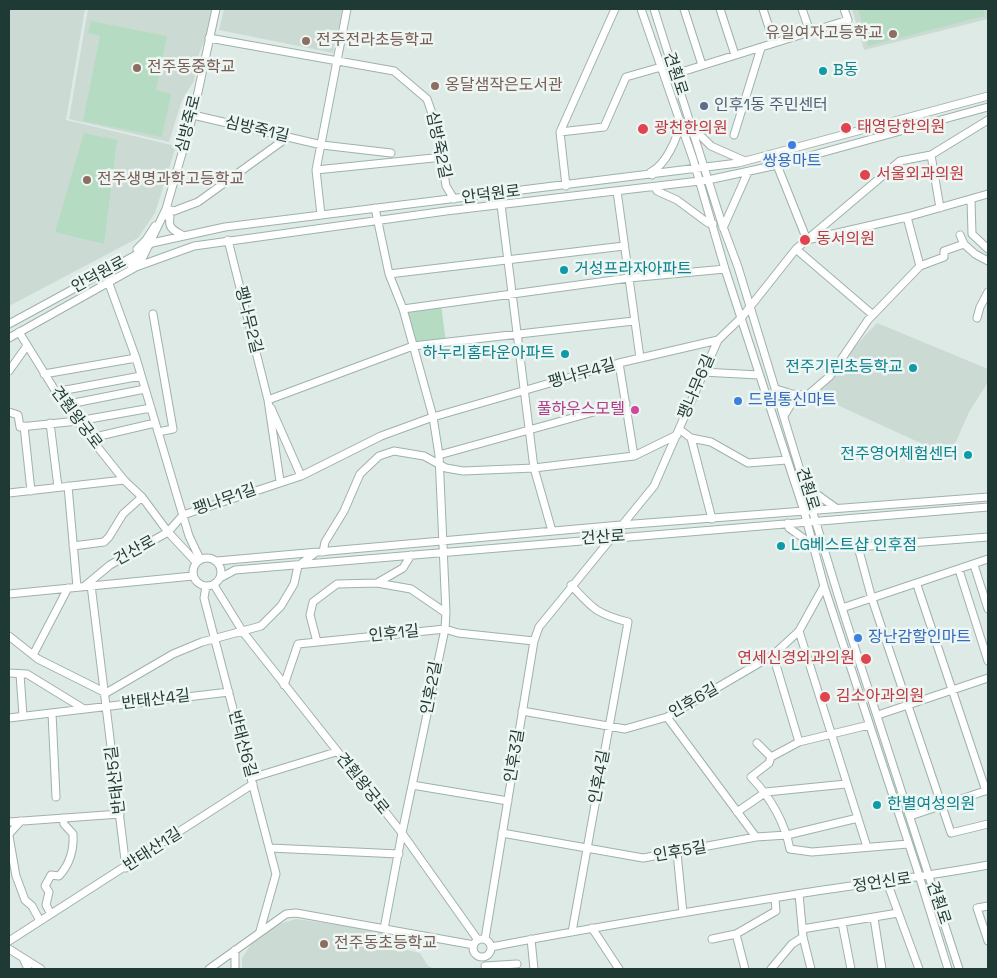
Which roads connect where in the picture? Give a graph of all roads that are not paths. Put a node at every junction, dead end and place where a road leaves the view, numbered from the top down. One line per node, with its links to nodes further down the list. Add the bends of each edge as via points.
1 (216, 9): 12 (street, 심방죽로)
2 (347, 9): 16 (street)
3 (615, 9): 25 (street)
4 (641, 9): 18 (street, 견훤로)
5 (654, 9): 19 (street, 견훤로)
6 (684, 9): 17 (street)
7 (720, 9): 15 (street)
8 (763, 9): 13 (street)
9 (802, 9): 11 (street)
10 (844, 9): 11 (street, via 848,20)
11 (810, 32): 13 (street)
12 (209, 38): 16 (street, 심방죽2길); 22 (street, 심방죽로)
13 (774, 43): 14 (street)
14 (761, 48): 15 (street); 27 (street)
15 (735, 55): 17 (street)
16 (338, 63): 29 (street); 32 (street, 심방죽2길, via 394,72 428,99)
17 (702, 65): 19 (street)
18 (661, 67): 23 (street, 견훤로); 25 (street, 견훤로, via 626,77 604,127)
19 (675, 74): 26 (street, 견훤로)
20 (988, 96): 33 (street, 안덕원로)
21 (988, 107): 34 (street, 안덕원로)
22 (193, 115): 28 (street, 심방죽1길); 51 (street, 심방죽로)
23 (680, 121): 36 (street, 견훤로); 39 (street, via 677,136)
24 (988, 121): 31 (street)
25 (560, 132): 42 (street)
26 (693, 133): 33 (street, via 697,132 711,146); 35 (street, 견훤로)
27 (734, 135)
28 (288, 137): 29 (street, 심방죽1길); 51 (street, via 198,202 174,212)
29 (322, 145): 30 (street, 심방죽1길); 37 (street)
30 (391, 153)
31 (931, 155): 50 (street); 61 (street, 팽나무6길, via 900,161)
32 (443, 157): 37 (street); 46 (street, 심방죽2길, via 446,186)
33 (745, 161): 35 (street, 안덕원로)
34 (777, 165): 38 (street, 안덕원로); 61 (street)
35 (704, 168): 36 (street, 안덕원로); 40 (street, 견훤로)
36 (696, 169): 39 (street, 안덕원로); 41 (street, 견훤로)
37 (316, 170): 52 (street)
38 (748, 172): 40 (street, 안덕원로); 57 (street)
39 (652, 175): 42 (street, 안덕원로)
40 (708, 180): 41 (street, 안덕원로); 57 (street, 견훤로)
41 (699, 181): 43 (street, 안덕원로); 56 (street, 견훤로)
42 (566, 186): 46 (street, 안덕원로)
43 (655, 187): 44 (street, 안덕원로); 56 (street)
44 (618, 191): 48 (street, 안덕원로); 64 (street)
45 (988, 194): 47 (street)
46 (454, 199): 49 (street, 안덕원로)
47 (971, 200): 50 (street); 65 (street, via 972,234)
48 (501, 205): 54 (street, 안덕원로); 68 (street, 팽나무4길)
49 (375, 208): 52 (street, 안덕원로); 54 (street, 인후2길)
50 (940, 208): 53 (street)
51 (165, 212): 55 (street, 심방죽로); 58 (street, via 170,217 172,230)
52 (321, 215): 58 (street, 안덕원로)
53 (907, 217): 61 (street); 70 (street)
54 (376, 220): 60 (street, 안덕원로); 73 (street, 인후2길)
55 (159, 224): 62 (street); 67 (street, via 133,252)
56 (713, 224): 71 (street, 견훤로)
57 (723, 228): 78 (street, 견훤로)
58 (182, 235): 62 (street, 안덕원로)
59 (960, 235): 63 (street)
60 (228, 240): 72 (street, 안덕원로, via 177,251); 105 (street, 팽나무2길)
61 (807, 240): 66 (street, 팽나무6길)
62 (152, 243): 67 (street, 안덕원로); 72 (street, via 142,259)
63 (964, 244): 69 (street); 70 (street, via 948,248 944,257)
64 (624, 246): 68 (street); 74 (street)
65 (988, 249)
66 (796, 250): 78 (street, 팽나무6길); 81 (street)
67 (134, 256): 85 (street, 안덕원로)
68 (509, 261): 73 (street); 77 (street, 팽나무4길)
69 (988, 261)
70 (920, 266): 81 (street)
71 (725, 269): 74 (street); 82 (street, 견훤로)
72 (122, 274): 75 (street, 안덕원로)
73 (389, 274): 79 (street, 인후2길)
74 (629, 278): 77 (street); 84 (street)
75 (108, 281): 86 (street, 안덕원로); 92 (street, 팽나무1길)
76 (988, 292): 83 (street)
77 (513, 294): 79 (street); 87 (street, 팽나무4길)
78 (750, 308): 82 (street, 팽나무6길); 101 (street, 견훤로)
79 (403, 309): 90 (street, 인후2길)
80 (153, 314): 117 (street, via 173,429)
81 (873, 315): 104 (street, via 830,376 808,395)
82 (742, 317): 89 (street, 팽나무6길); 98 (street, 견훤로)
83 (977, 318)
84 (634, 321): 87 (street); 93 (street)
85 (9, 324)
86 (19, 332): 88 (street, 안덕원로); 91 (street, 견훤왕궁로)
87 (518, 334): 90 (street); 102 (street, 팽나무4길)
88 (9, 338)
89 (718, 340): 93 (street, 팽나무6길); 96 (street, 팽나무6길)
90 (413, 346): 105 (street); 111 (street, 인후2길)
91 (26, 347): 95 (street); 97 (street, 견훤왕궁로)
92 (136, 358): 97 (street); 99 (street, 팽나무1길)
93 (640, 358): 94 (street, 팽나무4길)
94 (619, 363): 102 (street, 팽나무4길); 106 (street)
95 (9, 370)
96 (702, 372): 98 (street); 118 (street, 팽나무6길)
97 (44, 374): 103 (street, 견훤왕궁로)
98 (760, 375): 123 (street, 견훤로)
99 (141, 376): 100 (street, 팽나무1길); 103 (street)
100 (145, 389): 107 (street); 108 (street, 팽나무1길)
101 (776, 389): 104 (street); 110 (street, 견훤로)
102 (525, 391): 111 (street, 팽나무4길); 116 (street, 팽나무4길)
103 (55, 392): 107 (street, 견훤왕궁로)
104 (794, 397): 110 (street)
105 (268, 400): 126 (street, 팽나무2길); 128 (street, 팽나무2길)
106 (626, 403): 116 (street); 122 (street)
107 (64, 404): 112 (street, 견훤왕궁로)
108 (151, 408): 112 (street); 114 (street, 팽나무1길)
109 (9, 412): 115 (street, via 18,414 20,427)
110 (784, 416): 132 (street, 견훤로)
111 (434, 417): 121 (street, 인후2길); 126 (street, 팽나무4길, via 381,436)
112 (78, 421): 113 (street); 119 (street, 견훤왕궁로)
113 (50, 423): 115 (street); 130 (street)
114 (156, 423): 117 (street, 팽나무1길); 119 (street)
115 (24, 426): 131 (street)
116 (530, 428): 121 (street); 125 (street, 팽나무4길)
117 (158, 432): 140 (street, 팽나무1길)
118 (678, 432): 120 (street); 122 (street, 팽나무6길); 145 (street, 팽나무6길, via 654,486)
119 (91, 438): 127 (street, 견훤왕궁로)
120 (691, 438): 123 (street, 견훤로, via 711,442 748,463); 141 (street)
121 (439, 455): 124 (street, 인후2길)
122 (634, 456): 125 (street)
123 (787, 460): 139 (street, 견훤로)
124 (439, 464): 125 (street, via 463,471); 151 (street, 인후2길); 153 (street, via 403,451 379,456 360,474 344,510)
125 (534, 468): 147 (street, 팽나무4길)
126 (302, 476): 128 (street, 팽나무1길)
127 (124, 480): 129 (street); 134 (street, 견훤왕궁로)
128 (280, 481): 140 (street, 팽나무1길)
129 (68, 486): 130 (street); 152 (street)
130 (58, 487): 131 (street)
131 (31, 491): 133 (street)
132 (808, 493): 137 (street, via 815,493); 138 (street, 견훤로)
133 (9, 494)
134 (142, 497): 146 (street, 견훤왕궁로); 152 (street, via 123,514 104,542)
135 (988, 497): 137 (street, 건산로)
136 (988, 507): 142 (street, 건산로)
137 (836, 509): 138 (street, 건산로)
138 (813, 510): 139 (street, 건산로); 142 (street, 견훤로)
139 (804, 511): 141 (street, 건산로); 143 (street, 견훤로)
140 (183, 515): 146 (street, 건산로); 157 (street)
141 (712, 520): 145 (street, 건산로)
142 (816, 520): 143 (street, 건산로); 174 (street, 견훤로)
143 (806, 521): 144 (street, 건산로); 150 (street, 견훤로)
144 (788, 523): 149 (street, 건산로); 150 (street, via 789,528 806,540)
145 (621, 525): 147 (street, 건산로); 149 (street, 인후3길)
146 (168, 532): 157 (street, 견훤왕궁로); 165 (street, 건산로, via 110,565)
147 (552, 532): 151 (street, 건산로)
148 (988, 537): 173 (street, via 858,547)
149 (611, 538): 154 (street, 건산로); 166 (street, 인후3길)
150 (812, 540): 169 (street, 견훤로)
151 (442, 541): 153 (street, 건산로); 154 (street, 인후2길)
152 (73, 546): 170 (street)
153 (319, 552): 158 (street, 건산로); 160 (street)
154 (442, 552): 155 (street, 건산로); 176 (street, 인후2길)
155 (411, 555): 160 (street, 건산로); 164 (street, via 402,568)
156 (988, 559): 159 (street)
157 (198, 560): 158 (street, 건산로, via 209,557); 162 (street)
158 (217, 561): 163 (street, via 221,569)
159 (974, 565): 161 (street); 175 (street)
160 (298, 566): 163 (street, 건산로, via 235,570); 179 (street, via 294,584 281,606 261,626)
161 (958, 570): 167 (street); 186 (street)
162 (193, 576): 165 (street, 건산로); 168 (street, via 198,583)
163 (220, 578): 168 (street, 건산로)
164 (377, 583): 176 (street, via 411,589); 183 (street, via 337,584 313,602 310,615)
165 (88, 585): 170 (street, 건산로); 193 (street, 반태산5길)
166 (571, 585): 182 (street, 인후3길, via 539,627); 204 (street, 인후4길, via 592,609 628,622)
167 (917, 585): 173 (street); 191 (street)
168 (210, 586): 179 (street, 견훤왕궁로); 181 (street, 반태산6길, via 204,598)
169 (824, 586): 178 (street, 인후6길); 203 (street, 견훤로)
170 (77, 587): 171 (street, 건산로)
171 (68, 588): 172 (street, 건산로); 184 (street)
172 (9, 594)
173 (872, 599): 174 (street); 194 (street)
174 (842, 608): 199 (street, 견훤로)
175 (988, 609)
176 (446, 613): 177 (street, 인후2길)
177 (446, 629): 182 (street, 인후1길, via 458,634); 183 (street, 인후1길); 212 (street, 인후2길)
178 (800, 631): 185 (street, 인후6길); 205 (street)
179 (243, 632): 181 (street); 190 (street, 견훤왕궁로)
180 (9, 636): 184 (street)
181 (215, 640): 192 (street, 반태산6길); 193 (street, via 173,654)
182 (534, 641): 197 (street, 인후3길)
183 (317, 642): 190 (street, 인후1길, via 298,644)
184 (33, 655): 193 (street)
185 (773, 655): 201 (street, 인후6길); 206 (street)
186 (988, 661)
187 (9, 673): 188 (street)
188 (24, 674): 196 (street); 200 (street)
189 (988, 678): 191 (street)
190 (284, 685): 208 (street, 견훤왕궁로)
191 (953, 690): 194 (street); 213 (street)
192 (229, 692): 195 (street, 반태산4길); 210 (street, 반태산6길)
193 (106, 693): 195 (street, 반태산5길)
194 (909, 704): 199 (street); 217 (street)
195 (107, 706): 196 (street, 반태산4길); 219 (street, 반태산5길)
196 (84, 709): 198 (street, 반태산4길)
197 (522, 711): 204 (street, 인후6길); 216 (street, 인후3길)
198 (52, 712): 200 (street, 반태산4길); 215 (street)
199 (878, 715): 220 (street, 견훤로)
200 (22, 716): 202 (street, 반태산4길)
201 (667, 717): 204 (street, 인후6길, via 626,729); 218 (street)
202 (9, 718)
203 (869, 724): 205 (street); 231 (street, 견훤로)
204 (610, 725): 232 (street, 인후4길)
205 (831, 734): 206 (street); 211 (street)
206 (799, 742): 209 (street)
207 (757, 743): 209 (street)
208 (336, 752): 210 (street, 반태산1길); 226 (street, 견훤왕궁로)
209 (771, 757): 214 (street, via 769,763 751,776)
210 (252, 781): 234 (street, 반태산6길); 238 (street, 반태산1길)
211 (846, 784): 214 (street); 222 (street)
212 (412, 785): 216 (street); 226 (street, 인후2길)
213 (987, 790): 217 (street)
214 (766, 792): 218 (street); 229 (street, via 786,827)
215 (56, 797)
216 (508, 801): 227 (street, 인후3길)
217 (942, 806): 220 (street); 225 (street, via 951,833)
218 (737, 812): 230 (street)
219 (120, 814): 221 (street); 238 (street, 반태산5길)
220 (910, 816): 239 (street, 견훤로)
221 (63, 818): 223 (street); 247 (street, via 73,834 74,849 66,868 59,876 51,875 45,886 49,892 46,905)
222 (858, 818): 229 (street, 인후5길); 233 (street)
223 (21, 821): 224 (street); 228 (street)
224 (9, 822)
225 (988, 824)
226 (402, 833): 236 (street, 인후2길); 261 (street, 견훤왕궁로)
227 (502, 833): 232 (street, 인후5길); 261 (street, 인후3길)
228 (9, 835): 249 (street, via 16,876 25,900)
229 (787, 835): 230 (street, 인후5길); 233 (street, via 790,849 812,852)
230 (756, 837): 235 (street, 인후5길)
231 (908, 844): 233 (street); 240 (street, 견훤로)
232 (588, 847): 235 (street, 인후5길, via 643,858); 255 (street, 인후4길)
233 (867, 847)
234 (270, 848): 236 (street); 254 (street, 반태산6길, via 276,874)
235 (677, 853): 245 (street)
236 (398, 854): 251 (street, 인후2길)
237 (988, 865): 239 (street, 정언신로)
238 (126, 868): 247 (street, 반태산1길)
239 (929, 876): 240 (street, 정언신로); 283 (street, 견훤로)
240 (920, 877): 241 (street, 정언신로); 282 (street, 견훤로)
241 (887, 882): 242 (street, 정언신로); 246 (street)
242 (799, 894): 243 (street, 정언신로); 253 (street)
243 (775, 898): 245 (street, 정언신로); 256 (street, via 776,911)
244 (988, 906): 262 (street, via 977,908)
245 (683, 913): 252 (street, 정언신로)
246 (898, 913): 248 (street); 281 (street)
247 (51, 914): 249 (street, 반태산1길)
248 (874, 918): 250 (street); 280 (street)
249 (40, 921): 260 (street, 반태산1길)
250 (842, 923): 253 (street); 279 (street)
251 (384, 928): 254 (street, via 296,913 286,914); 261 (street)
252 (592, 928): 255 (street, 정언신로); 275 (street)
253 (802, 929): 258 (street)
254 (260, 931): 265 (street)
255 (572, 932): 259 (street, 정언신로)
256 (736, 934): 257 (street); 276 (street)
257 (712, 938)
258 (803, 938): 277 (street, via 792,944); 278 (street)
259 (531, 939): 263 (street, 정언신로); 274 (street)
260 (9, 941)
261 (479, 941): 263 (street); 266 (street, via 475,954)
262 (988, 941)
263 (492, 947): 266 (street)
264 (9, 949): 267 (street)
265 (235, 950): 272 (street); 273 (street)
266 (484, 957): 269 (street)
267 (23, 958): 270 (street); 271 (street)
268 (517, 964): 269 (street)
269 (485, 968)
270 (28, 969)
271 (41, 969)
272 (209, 969)
273 (235, 969)
274 (534, 969)
275 (619, 969)
276 (745, 969)
277 (771, 969)
278 (811, 969)
279 (851, 969)
280 (882, 969)
281 (919, 969)
282 (948, 969)
283 (959, 969)

